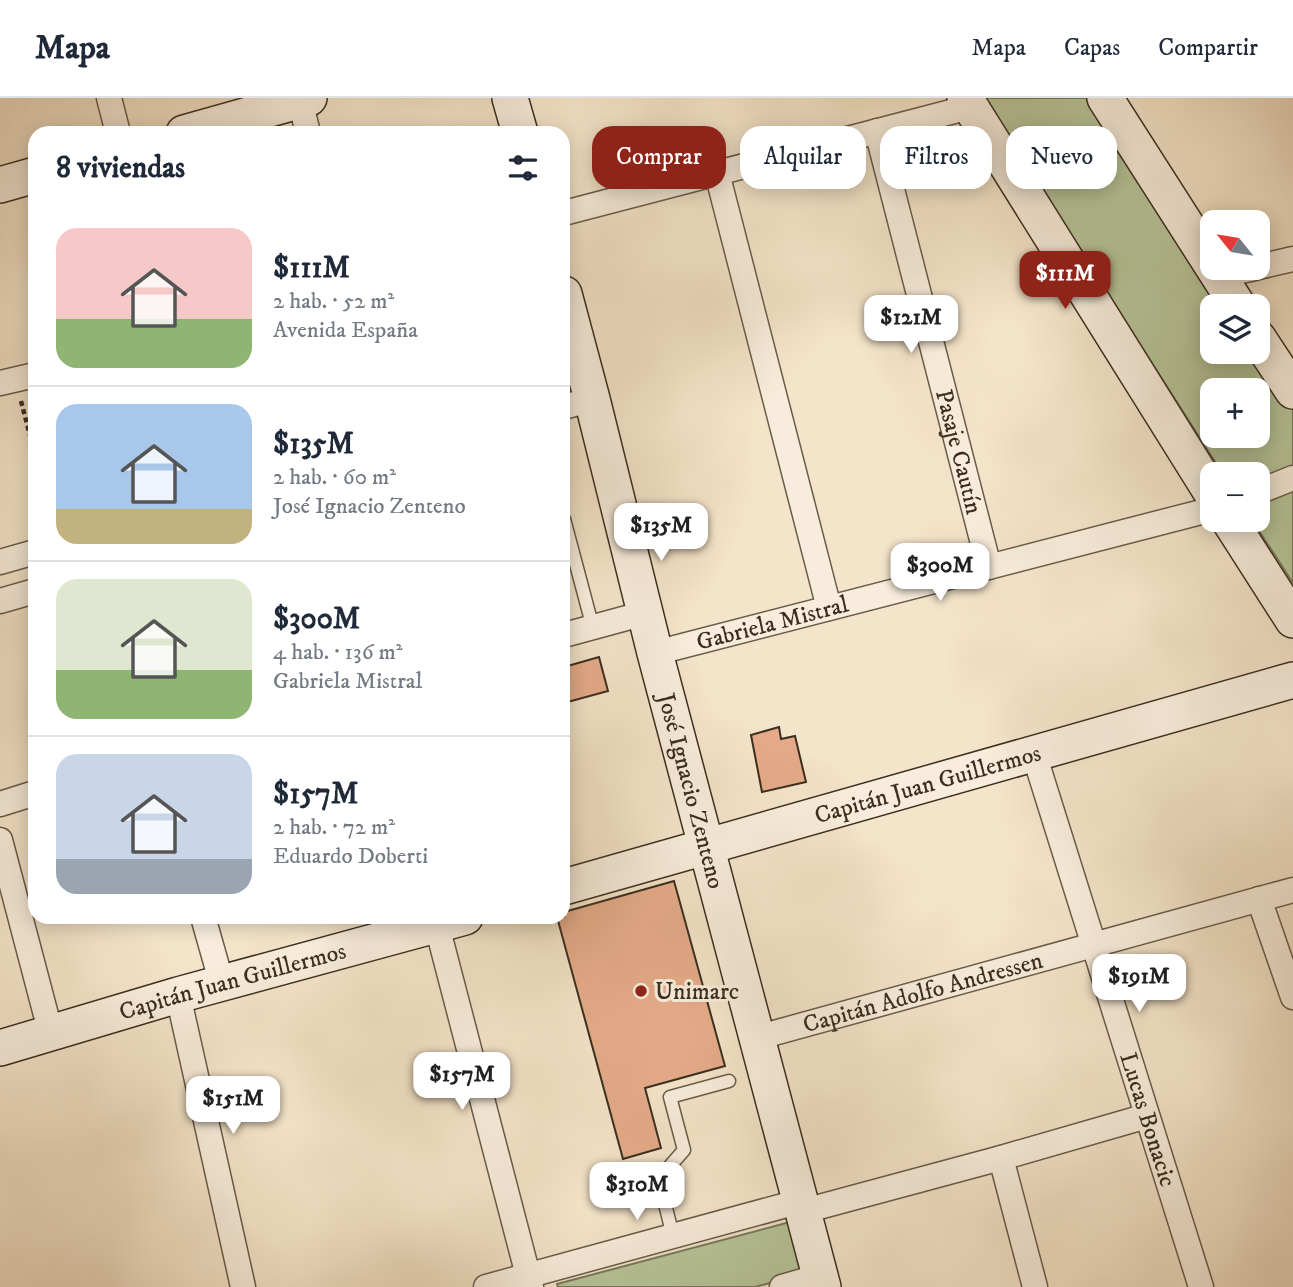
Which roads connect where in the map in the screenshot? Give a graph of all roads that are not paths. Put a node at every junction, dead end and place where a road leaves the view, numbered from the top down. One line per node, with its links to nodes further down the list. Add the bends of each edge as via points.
1 (109, 98): 6 (street)
2 (510, 98): 8 (street)
3 (1105, 98): 16 (street)
4 (967, 103): 9 (street); 23 (street)
5 (306, 110): 7 (street)
6 (116, 126)
7 (221, 126)
8 (518, 126)
9 (877, 131): 10 (street); 31 (street, Pasaje Cautín)
10 (726, 171)
11 (28, 177): 12 (street)
12 (0, 185)
13 (656, 189): 15 (street)
14 (721, 189): 34 (street)
15 (570, 211)
16 (1200, 248)
17 (1293, 259): 18 (street)
18 (1270, 264)
19 (570, 340): 22 (street, José Ignacio Zenteno)
20 (1270, 356): 21 (street)
21 (1293, 391)
22 (578, 403): 35 (street, José Ignacio Zenteno)
23 (1200, 474)
24 (1293, 478): 25 (street)
25 (1270, 487)
26 (1200, 512): 31 (street, Gabriela Mistral)
27 (1236, 532): 36 (street)
28 (570, 542): 37 (lane)
29 (28, 554): 30 (street)
30 (0, 562)
31 (989, 567): 34 (street, Gabriela Mistral)
32 (28, 593): 33 (street)
33 (0, 601)
34 (829, 608): 39 (street, Gabriela Mistral)
35 (645, 613): 37 (street); 39 (street, José Ignacio Zenteno)
36 (1293, 620)
37 (593, 628): 38 (street)
38 (570, 634)
39 (655, 653): 45 (street, José Ignacio Zenteno)
40 (1293, 680): 41 (street, Capitán Juan Guillermos)
41 (1034, 754): 45 (street, Capitán Juan Guillermos); 53 (street, Lucas Bonacic)
42 (28, 795): 43 (street)
43 (0, 804)
44 (0, 840): 58 (street)
45 (706, 847): 46 (street, Capitán Juan Guillermos); 59 (street, José Ignacio Zenteno)
46 (570, 882)
47 (1293, 890): 48 (street, Capitán Adolfo Andressen)
48 (1259, 899): 53 (street, Capitán Adolfo Andressen); 54 (street); 57 (street)
49 (205, 924): 55 (street)
50 (419, 924): 52 (street, Capitán Juan Guillermos)
51 (452, 924): 66 (street)
52 (398, 926): 55 (street, Capitán Juan Guillermos)
53 (1093, 945): 59 (street, Capitán Adolfo Andressen); 62 (street, Lucas Bonacic)
54 (1293, 955)
55 (222, 984): 56 (street, Capitán Juan Guillermos)
56 (178, 995): 58 (street, Capitán Juan Guillermos); 68 (street)
57 (1293, 997)
58 (51, 1034): 60 (street, Capitán Juan Guillermos)
59 (756, 1038): 64 (street, José Ignacio Zenteno)
60 (0, 1048)
61 (729, 1081): 65 (lane, via 670,1097 684,1150 660,1184)
62 (1147, 1116): 63 (street); 72 (street, Lucas Bonacic)
63 (1001, 1158): 64 (street); 71 (street)
64 (802, 1206): 65 (street); 67 (street, José Ignacio Zenteno)
65 (673, 1236): 66 (street)
66 (530, 1281): 69 (street)
67 (822, 1282): 70 (street)
68 (243, 1287)
69 (486, 1287)
70 (782, 1287)
71 (1035, 1287)
72 (1201, 1287)

